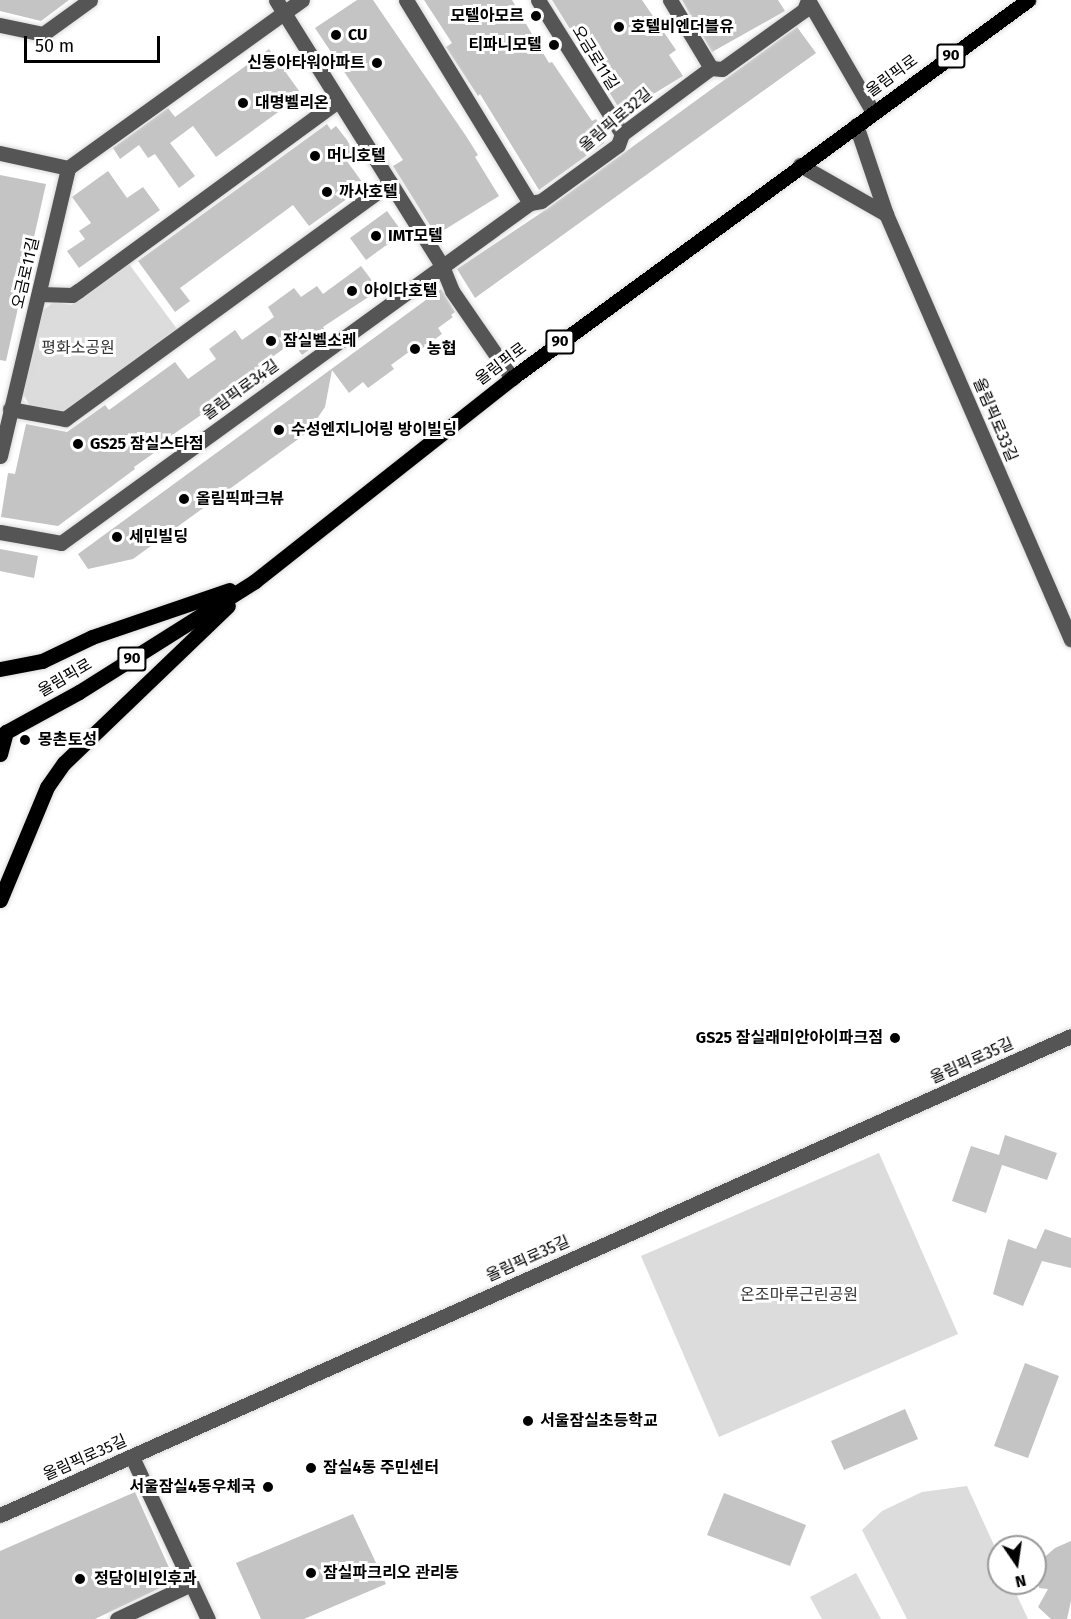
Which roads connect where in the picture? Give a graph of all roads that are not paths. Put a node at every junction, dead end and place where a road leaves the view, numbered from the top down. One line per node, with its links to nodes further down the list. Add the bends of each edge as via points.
1 (90, 0): 9 (street, via 43,34)
2 (302, 0): 8 (street)
3 (406, 0): 19 (street)
4 (538, 0): 14 (street, 오금로11길)
5 (670, 0): 10 (street)
6 (808, 0): 10 (street, 올림픽로32길, via 804,10 722,69); 12 (street, 올림픽로32길)
7 (1028, 0): 12 (main road, 올림픽로 / 90)
8 (280, 7): 11 (street); 17 (street)
9 (0, 25)
10 (711, 68): 14 (street, 올림픽로32길)
11 (338, 101): 18 (street); 22 (street, via 72,295)
12 (873, 112): 13 (main road, 올림픽로 / 90)
13 (856, 125): 16 (main road, 올림픽로 / 90); 20 (street, 올림픽로33길)
14 (622, 134): 19 (street, 올림픽로32길, via 618,145 541,201)
15 (0, 153): 17 (street)
16 (800, 165): 20 (street); 23 (main road, 올림픽로 / 90)
17 (68, 168): 22 (street, 오금로11길)
18 (390, 183): 21 (street); 24 (street, via 64,419)
19 (530, 203): 21 (street, 올림픽로32길)
20 (886, 214): 28 (street, 올림픽로33길)
21 (442, 266): 23 (street, via 452,291); 26 (street, 올림픽로34길, via 61,543)
22 (40, 294): 24 (street, 오금로11길)
23 (512, 378): 27 (main road, 올림픽로 / 90)
24 (10, 409): 25 (street, 오금로11길)
25 (0, 456)
26 (0, 532)
27 (255, 582): 29 (main road, via 92,637 42,660); 30 (main road, 올림픽로 / 90, via 79,692); 32 (main road, 90, via 64,763 47,787)
28 (1071, 640)
29 (0, 669)
30 (3, 732): 31 (main road, 올림픽로 / 90)
31 (0, 754)
32 (0, 900)
33 (1071, 1036): 34 (street, 올림픽로35길)
34 (132, 1457): 35 (street, 올림픽로35길); 36 (street)
35 (0, 1515)
36 (191, 1584): 37 (street); 38 (street)
37 (117, 1619)
38 (208, 1619)

